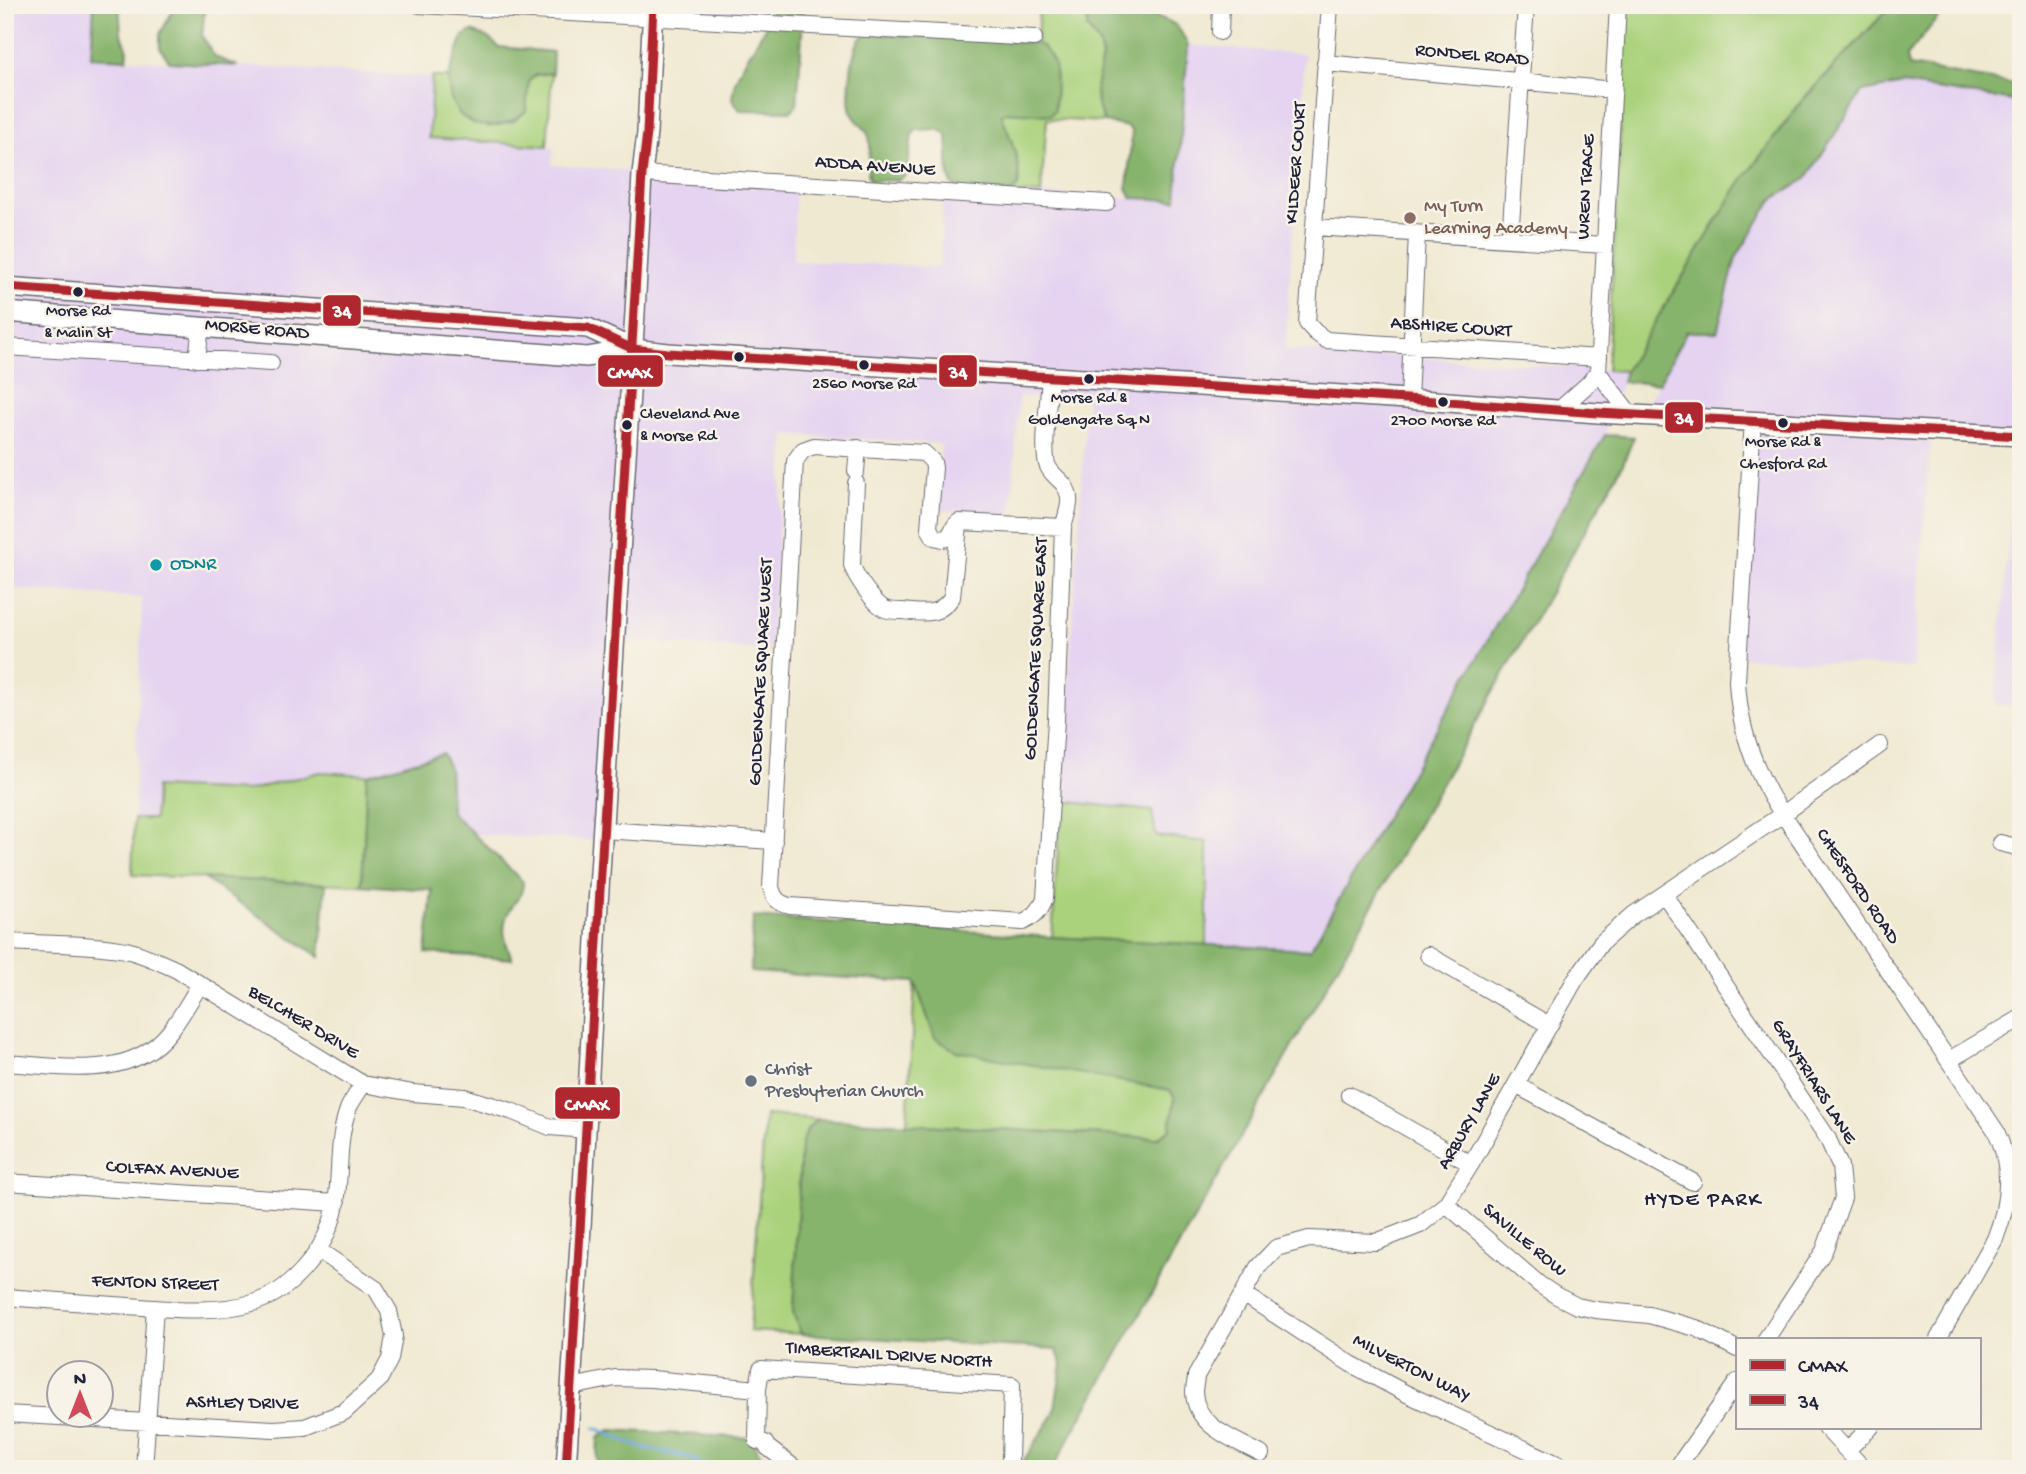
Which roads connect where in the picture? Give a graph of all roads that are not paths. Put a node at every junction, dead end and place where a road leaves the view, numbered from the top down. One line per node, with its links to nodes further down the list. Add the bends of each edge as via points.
1 (419, 5): 6 (street)
2 (1221, 5): 7 (street)
3 (1330, 5): 9 (street, KILDEER COURT)
4 (1526, 5): 10 (street)
5 (1618, 5): 11 (street, WREN TRACE)
6 (653, 11): 8 (street); 12 (main road)
7 (1220, 32)
8 (1034, 38)
9 (1325, 63): 10 (street, RONDEL ROAD); 14 (street, KILDEER COURT)
10 (1522, 81): 11 (street, RONDEL ROAD); 16 (street)
11 (1614, 90): 17 (street, WREN TRACE)
12 (642, 174): 13 (street, ADDA AVENUE); 27 (main road)
13 (1107, 203)
14 (1314, 227): 15 (street); 23 (street, KILDEER COURT)
15 (1417, 234): 16 (street); 26 (street)
16 (1510, 240): 17 (street)
17 (1605, 245): 30 (street, WREN TRACE)
18 (7, 287): 19 (main road, MORSE ROAD); 21 (street)
19 (204, 300): 20 (main road, MORSE ROAD); 22 (main road, via 192,308)
20 (331, 310): 24 (main road, via 232,317); 27 (main road, MORSE ROAD, via 588,328)
21 (6, 317): 22 (main road, MORSE ROAD)
22 (99, 318): 24 (main road, MORSE ROAD)
23 (1307, 323): 26 (street, ABSHIRE COURT, via 1326,341)
24 (201, 326): 27 (main road, MORSE ROAD, via 587,357); 28 (street)
25 (5, 347): 28 (street)
26 (1412, 347): 30 (street, ABSHIRE COURT); 32 (street)
27 (633, 349): 31 (main road, MORSE ROAD); 42 (main road)
28 (197, 359): 29 (street)
29 (271, 363)
30 (1599, 365): 33 (street, via 1588,384); 34 (street)
31 (1050, 377): 32 (main road, MORSE ROAD); 39 (street, GOLDENGATE SQUARE EAST, via 1045,446 1047,464 1065,485 1071,501)
32 (1409, 399): 33 (main road, MORSE ROAD)
33 (1559, 410): 34 (main road, MORSE ROAD)
34 (1630, 414): 35 (main road, MORSE ROAD)
35 (1753, 420): 36 (main road, MORSE ROAD); 41 (street, CHESFORD ROAD, via 1738,701 1751,755)
36 (2021, 436)
37 (858, 448): 38 (street, via 930,456 934,468 930,533 947,538); 38 (street, via 854,575 886,610 930,613 947,605 952,597); 43 (street, GOLDENGATE SQUARE WEST, via 814,446 803,450 795,461)
38 (959, 522): 39 (street)
39 (1063, 527): 46 (street, GOLDENGATE SQUARE EAST, via 1056,720 1041,909 1023,922 790,906 781,904)
40 (1880, 745): 41 (street, ARBURY LANE)
41 (1783, 814): 47 (street, ARBURY LANE); 53 (street, CHESFORD ROAD)
42 (603, 830): 43 (street); 58 (main road)
43 (774, 841): 46 (street, GOLDENGATE SQUARE WEST)
44 (2000, 844): 45 (street)
45 (2021, 848)
46 (771, 887)
47 (1664, 894): 52 (street, ARBURY LANE, via 1601,943); 68 (street, GRAYFRIARS LANE, via 1827,1137 1840,1166 1843,1198 1824,1251)
48 (5, 942): 50 (street, BELCHER DRIVE, via 128,951 177,970)
49 (1428, 955): 52 (street)
50 (200, 985): 54 (street, via 170,1032 134,1059 91,1068); 55 (street, BELCHER DRIVE)
51 (2021, 1018): 53 (street)
52 (1549, 1025): 56 (street, ARBURY LANE)
53 (1949, 1060): 69 (street, CHESFORD ROAD, via 2002,1143 2008,1188 1995,1239)
54 (5, 1063)
55 (363, 1084): 58 (street, BELCHER DRIVE, via 464,1097 550,1126); 62 (street, FENTON STREET, via 349,1107)
56 (1516, 1085): 59 (street, ARBURY LANE); 61 (street)
57 (1349, 1095): 59 (street)
58 (586, 1130): 72 (main road)
59 (1471, 1164): 63 (street, ARBURY LANE)
60 (5, 1182): 62 (street, COLFAX AVENUE)
61 (1693, 1182)
62 (337, 1203): 64 (street, FENTON STREET)
63 (1446, 1204): 65 (street, ARBURY LANE, via 1420,1225 1376,1242 1309,1239 1276,1248 1258,1267); 70 (street, SAVILLE ROW, via 1540,1285 1577,1306 1649,1315 1696,1328)
64 (318, 1250): 67 (street, FENTON STREET, via 295,1277 258,1301 209,1309); 75 (street, ASHLEY DRIVE, via 376,1289 389,1311 394,1336 390,1359 379,1380 344,1412 305,1427)
65 (1243, 1294): 79 (street, ARBURY LANE, via 1196,1376 1194,1394 1199,1412 1210,1426); 84 (street, MILVERTON WAY, via 1351,1364)
66 (5, 1297): 67 (street, FENTON STREET)
67 (155, 1308): 75 (street)
68 (1767, 1338)
69 (1939, 1338)
70 (1736, 1348)
71 (1736, 1383): 85 (street)
72 (571, 1387): 73 (street, via 615,1378); 81 (main road)
73 (758, 1389): 82 (street, via 757,1441); 83 (street, TIMBERTRAIL DRIVE NORTH, via 761,1369 1012,1385 1010,1461)
74 (5, 1414): 75 (street, ASHLEY DRIVE)
75 (148, 1422): 80 (street)
76 (1826, 1428): 78 (street)
77 (1870, 1428): 78 (street)
78 (1847, 1450): 86 (street)
79 (1261, 1454)
80 (144, 1469)
81 (566, 1469)
82 (796, 1469)
83 (1005, 1469)
84 (1568, 1469)
85 (1676, 1469)
86 (1864, 1469)

